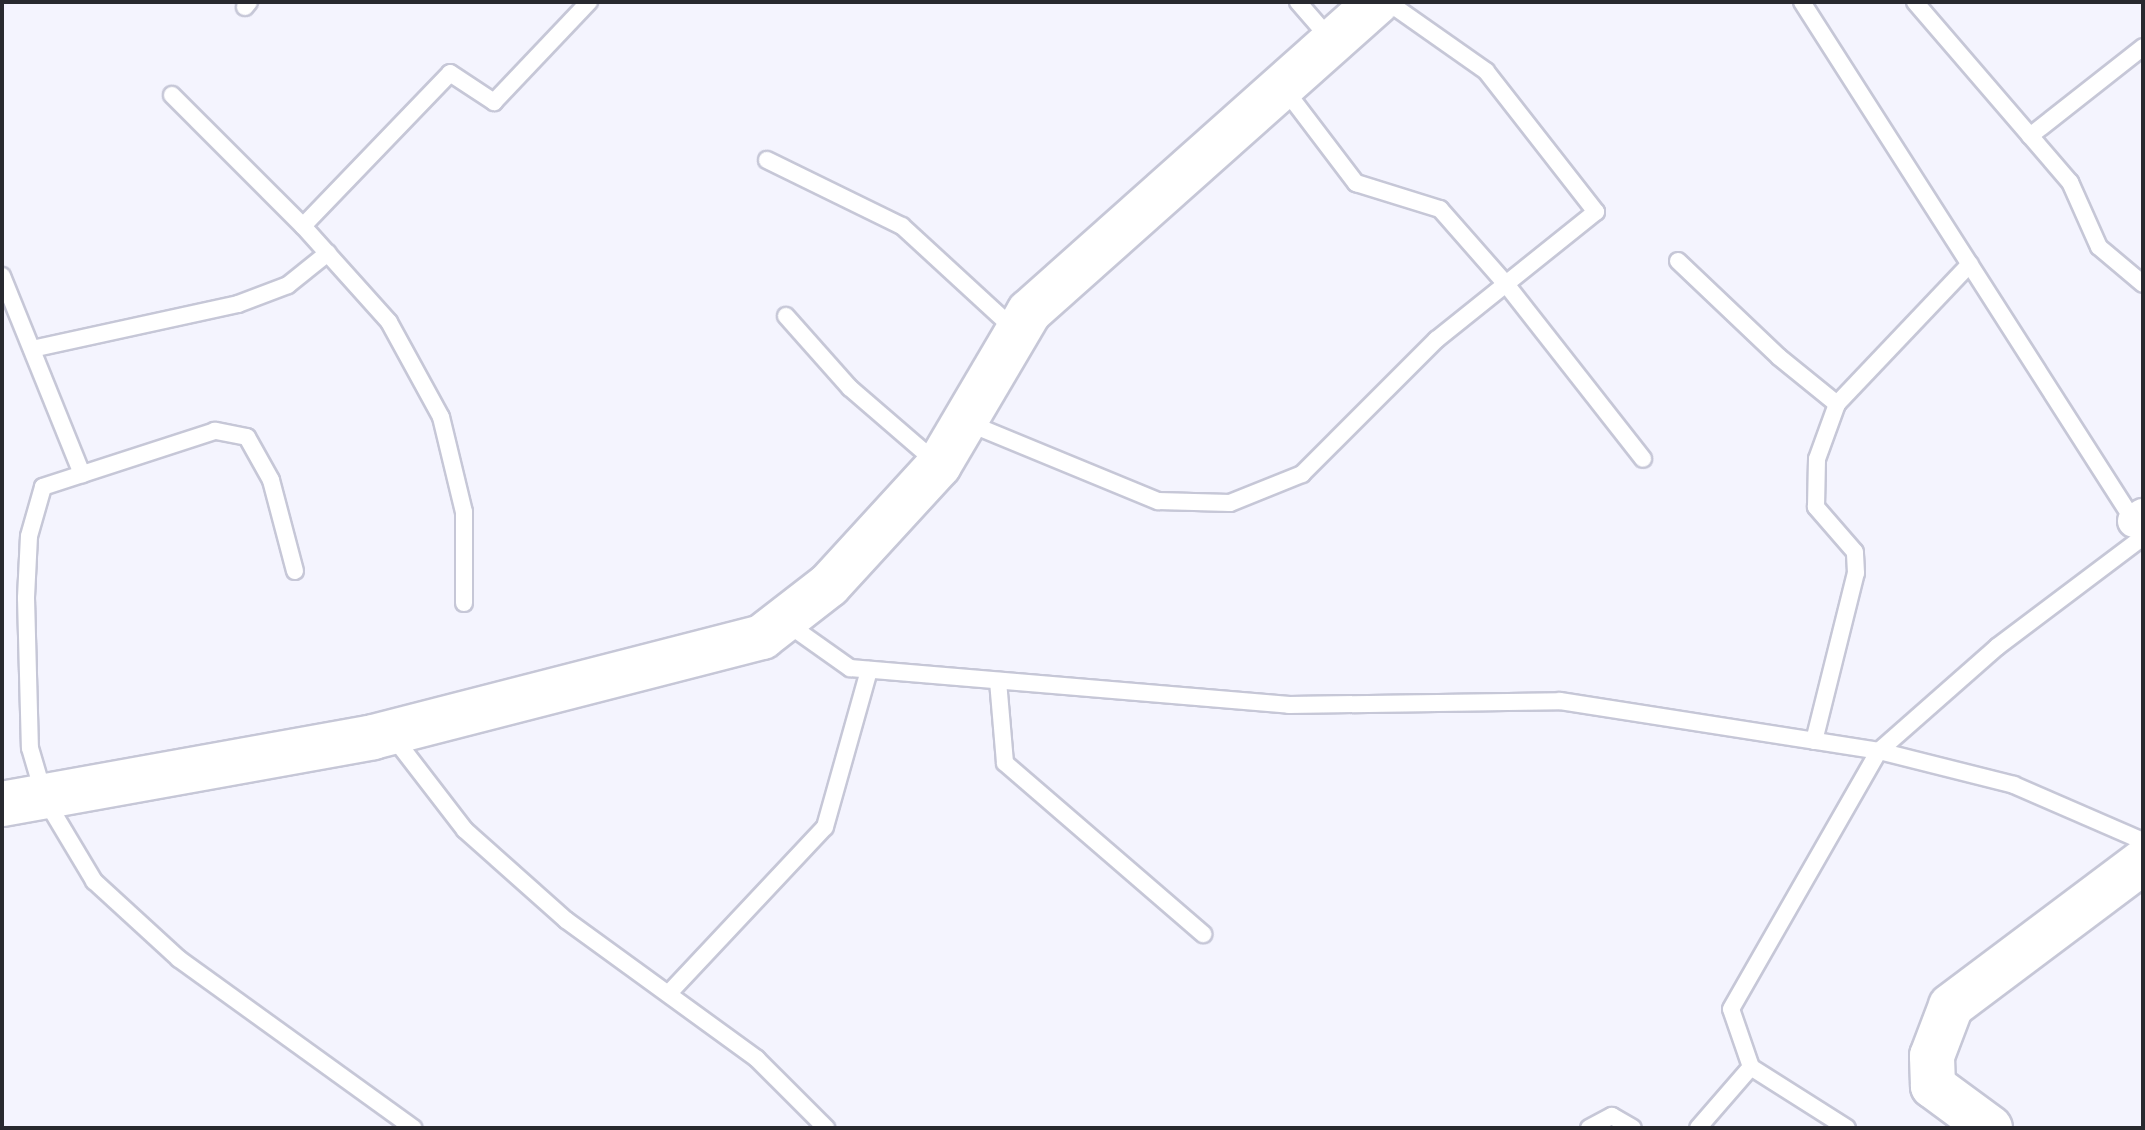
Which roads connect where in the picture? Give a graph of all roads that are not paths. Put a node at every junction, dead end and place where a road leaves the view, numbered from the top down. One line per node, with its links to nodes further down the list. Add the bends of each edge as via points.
1 (589, 2): 13 (lane, via 494,102 450,73)
2 (1298, 2): 7 (lane)
3 (1377, 2): 7 (street)
4 (1388, 2): 19 (lane, via 1486,71 1596,212)
5 (1802, 2): 16 (lane)
6 (1915, 2): 11 (lane)
7 (1332, 41): 9 (street)
8 (2143, 47): 11 (lane)
9 (1281, 84): 19 (lane, via 1356,183 1440,209); 21 (street, via 1029,312)
10 (172, 95): 13 (lane)
11 (2030, 136): 18 (lane, via 2070,182 2099,247)
12 (767, 160): 21 (lane, via 902,226)
13 (303, 226): 14 (lane)
14 (328, 253): 22 (lane, via 288,285 238,304); 30 (lane, via 389,322 441,417 464,512)
15 (1678, 261): 23 (lane)
16 (1970, 264): 23 (lane); 28 (lane)
17 (3, 282): 22 (lane)
18 (2142, 283)
19 (1506, 284): 24 (lane, via 1436,340 1302,474 1230,503 1158,501); 25 (lane)
20 (786, 316): 26 (lane, via 850,388)
21 (1017, 332): 24 (street)
22 (32, 349): 27 (lane)
23 (1837, 404): 35 (lane, via 1817,459 1816,507 1855,552 1856,573)
24 (965, 421): 26 (street)
25 (1643, 459)
26 (939, 465): 31 (street, via 829,585)
27 (82, 474): 29 (lane, via 215,431 247,437 271,480); 37 (lane, via 43,487 29,536 30,748)
28 (2141, 527): 36 (lane)
29 (295, 571)
30 (464, 603)
31 (784, 621): 32 (lane, via 850,668); 34 (street, via 762,637)
32 (869, 670): 33 (lane); 42 (lane, via 825,827)
33 (998, 681): 35 (lane, via 1289,705 1560,701); 41 (lane, via 1005,763)
34 (390, 733): 37 (street); 42 (lane, via 465,830 566,920)
35 (1814, 741): 36 (lane)
36 (1879, 751): 39 (lane, via 2014,785); 43 (lane, via 1731,1009)
37 (45, 799): 38 (street); 44 (lane, via 94,881 179,959)
38 (2, 804)
39 (2143, 841)
40 (2143, 862): 50 (street, via 1951,1006 1932,1056 1933,1086)
41 (1203, 934)
42 (670, 992): 45 (lane, via 757,1059)
43 (1751, 1067): 48 (lane); 49 (lane)
44 (413, 1128)
45 (826, 1128)
46 (1589, 1128): 47 (lane, via 1612,1116)
47 (1633, 1128)
48 (1698, 1128)
49 (1847, 1128)
50 (1990, 1128)

